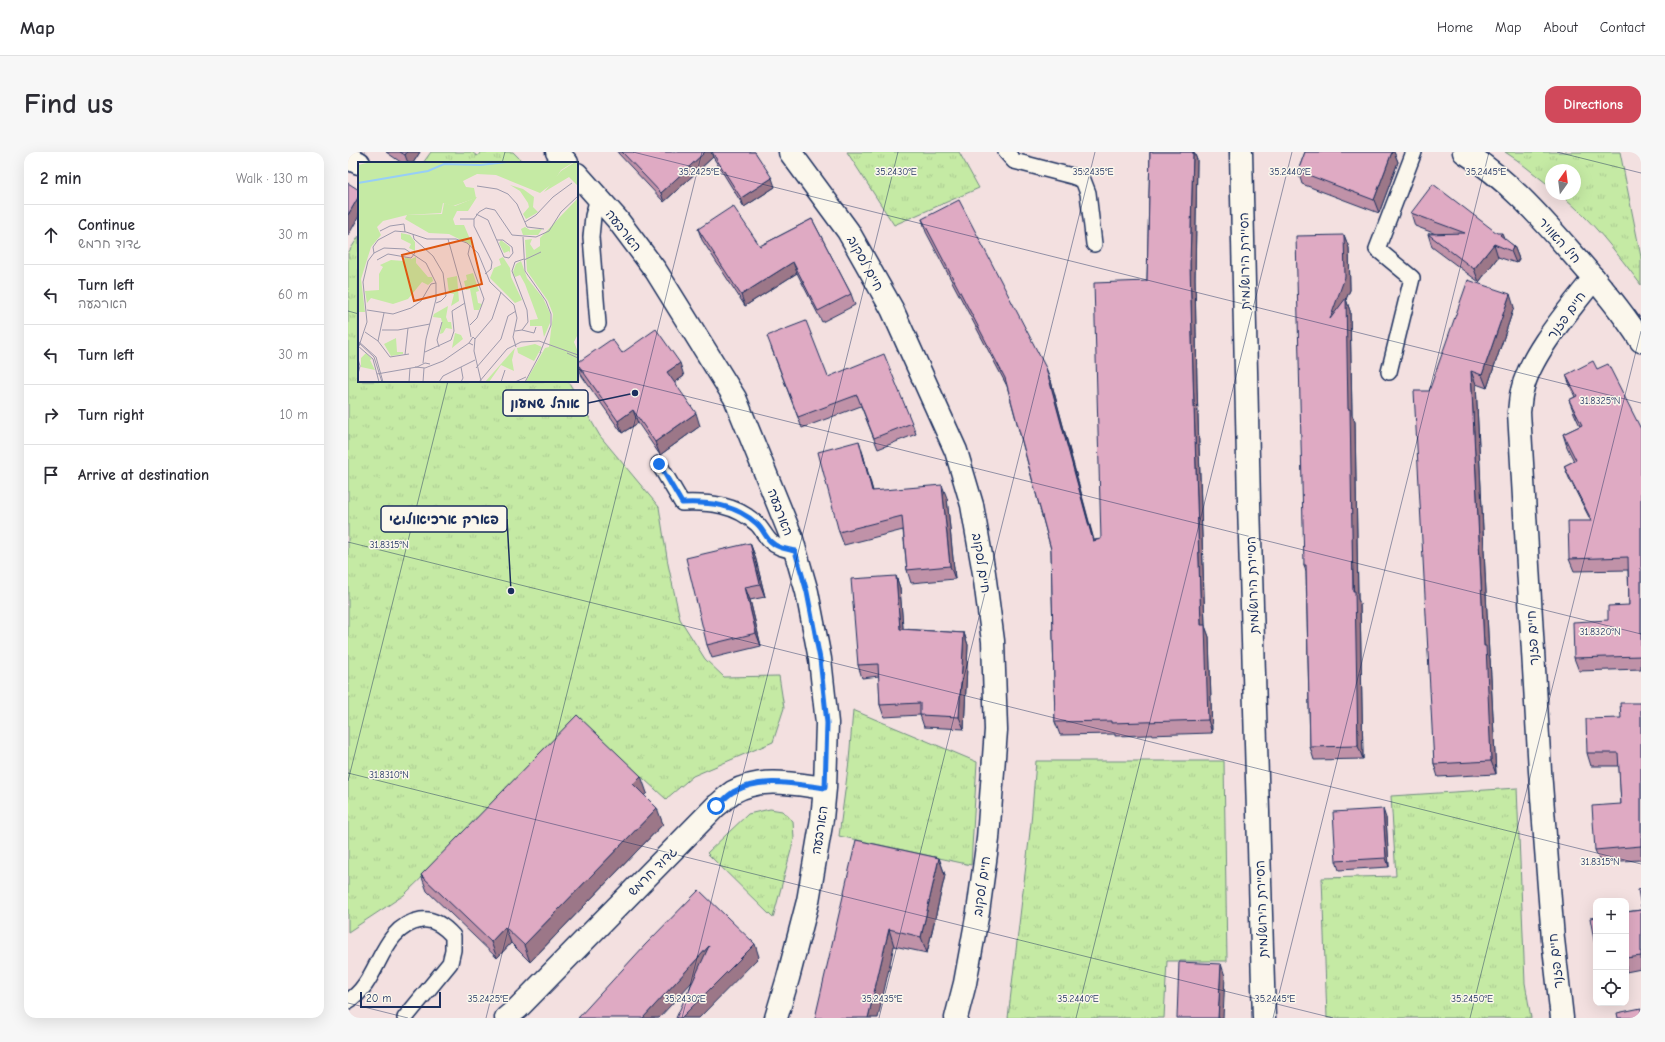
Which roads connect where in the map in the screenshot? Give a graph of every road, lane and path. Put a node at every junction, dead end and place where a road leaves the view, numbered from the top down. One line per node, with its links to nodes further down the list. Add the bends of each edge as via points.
1 (557, 152): 8 (street, הארבעה)
2 (790, 152): 24 (street, חיים לסקוב, via 848,231 892,309 956,451 972,505 993,641 996,730 980,896)
3 (1006, 152): 12 (lane, via 1014,161 1083,180 1088,193)
4 (1242, 152): 25 (street, הסיירת הירושלמית)
5 (1414, 152): 16 (lane, via 1377,249 1412,278)
6 (1464, 152): 13 (street, חיל האוויר, via 1497,175)
7 (348, 158): 9 (street)
8 (566, 162)
9 (358, 163)
10 (578, 175): 11 (street, הארבעה)
11 (598, 198): 14 (lane, via 591,237); 18 (street, הארבעה, via 656,271 735,398)
12 (1094, 244)
13 (1594, 278): 15 (street, חיל האוויר); 26 (street, חיים פזנר, via 1553,330 1532,366 1522,390 1519,412 1540,771)
14 (598, 324)
15 (1641, 341)
16 (1389, 372)
17 (659, 464): 18 (lane, via 682,503 719,504 738,510 758,524 770,541 780,548)
18 (795, 551): 19 (street, הארבעה, via 807,592 820,659 827,723)
19 (825, 788): 22 (street, גדוד חרמש, via 771,782 733,792 716,806); 23 (street, הארבעה, via 808,901)
20 (348, 1000): 21 (lane, via 359,992 392,937 411,922 426,920 443,925 453,936 450,964)
21 (405, 1018)
22 (506, 1018)
23 (776, 1018)
24 (956, 1018)
25 (1264, 1018)
26 (1562, 1018)

